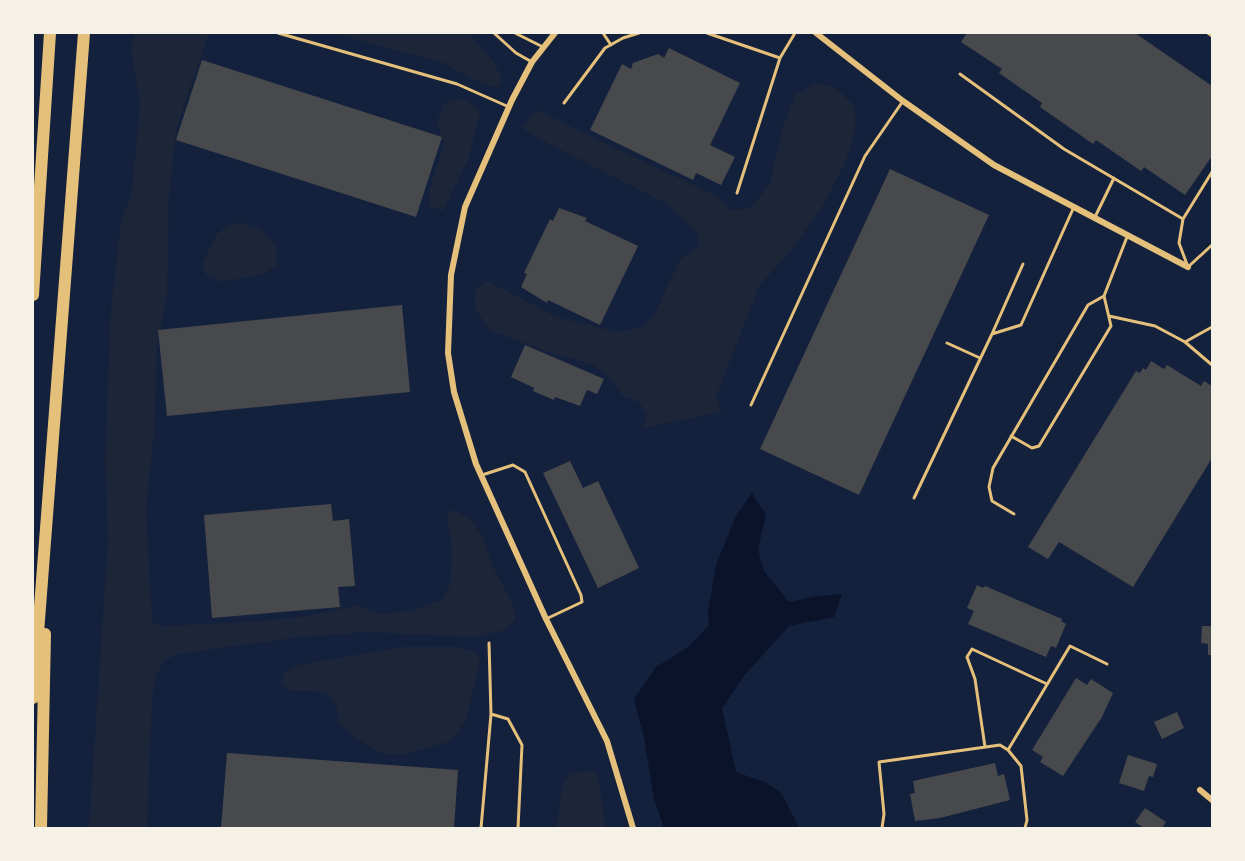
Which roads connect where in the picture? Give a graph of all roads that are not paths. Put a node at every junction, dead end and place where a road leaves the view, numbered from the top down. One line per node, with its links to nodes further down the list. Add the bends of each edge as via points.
1 (50, 33): 30 (highway)
2 (84, 33): 42 (highway)
3 (278, 33): 19 (lane, via 457,84)
4 (494, 33): 15 (lane)
5 (515, 33): 13 (lane)
6 (555, 33): 13 (street)
7 (603, 33): 12 (lane)
8 (639, 33): 12 (lane)
9 (707, 33): 14 (lane)
10 (795, 33): 14 (lane)
11 (816, 33): 17 (street)
12 (611, 45): 18 (lane)
13 (543, 47): 15 (street)
14 (780, 58): 22 (lane)
15 (532, 62): 19 (street)
16 (960, 74): 21 (lane, via 1064,149)
17 (903, 102): 23 (street, via 994,165); 39 (lane, via 865,156)
18 (564, 103)
19 (509, 106): 41 (street, via 465,207 451,275 448,352 454,393)
20 (1212, 172): 24 (lane)
21 (1114, 178): 24 (lane); 25 (lane)
22 (737, 193)
23 (1073, 208): 25 (street); 34 (lane, via 1021,325)
24 (1183, 219): 29 (lane, via 1179,243)
25 (1094, 220): 26 (street)
26 (1127, 237): 29 (street); 31 (lane)
27 (1212, 245): 29 (lane)
28 (1023, 264): 34 (lane)
29 (1188, 267)
30 (33, 295)
31 (1104, 296): 32 (lane); 40 (lane, via 1088,305)
32 (1109, 316): 35 (lane, via 1155,326); 40 (lane, via 1111,326 1039,446 1032,448)
33 (1212, 327): 35 (lane)
34 (992, 334): 37 (lane)
35 (1185, 342): 38 (lane)
36 (947, 343): 37 (lane)
37 (980, 358): 43 (lane)
38 (1212, 365)
39 (751, 405)
40 (1011, 436): 44 (lane, via 993,468 989,487 992,501)
41 (480, 475): 45 (street); 45 (lane, via 513,465 525,472 582,602)
42 (49, 480): 49 (highway); 55 (highway)
43 (914, 498)
44 (1014, 514)
45 (546, 619): 58 (street, via 607,741)
46 (489, 643): 50 (lane)
47 (1107, 664): 48 (lane, via 1070,646)
48 (1047, 684): 51 (lane, via 972,650 967,657 975,679); 52 (lane)
49 (33, 698)
50 (491, 714): 56 (lane); 57 (lane, via 508,719 522,745)
51 (986, 747): 52 (lane, via 1000,745); 59 (lane, via 879,762)
52 (1008, 750): 60 (lane, via 1021,766)
53 (1200, 790): 54 (street)
54 (1212, 800)
55 (41, 828)
56 (481, 828)
57 (518, 828)
58 (633, 828)
59 (882, 828)
60 (1025, 828)

